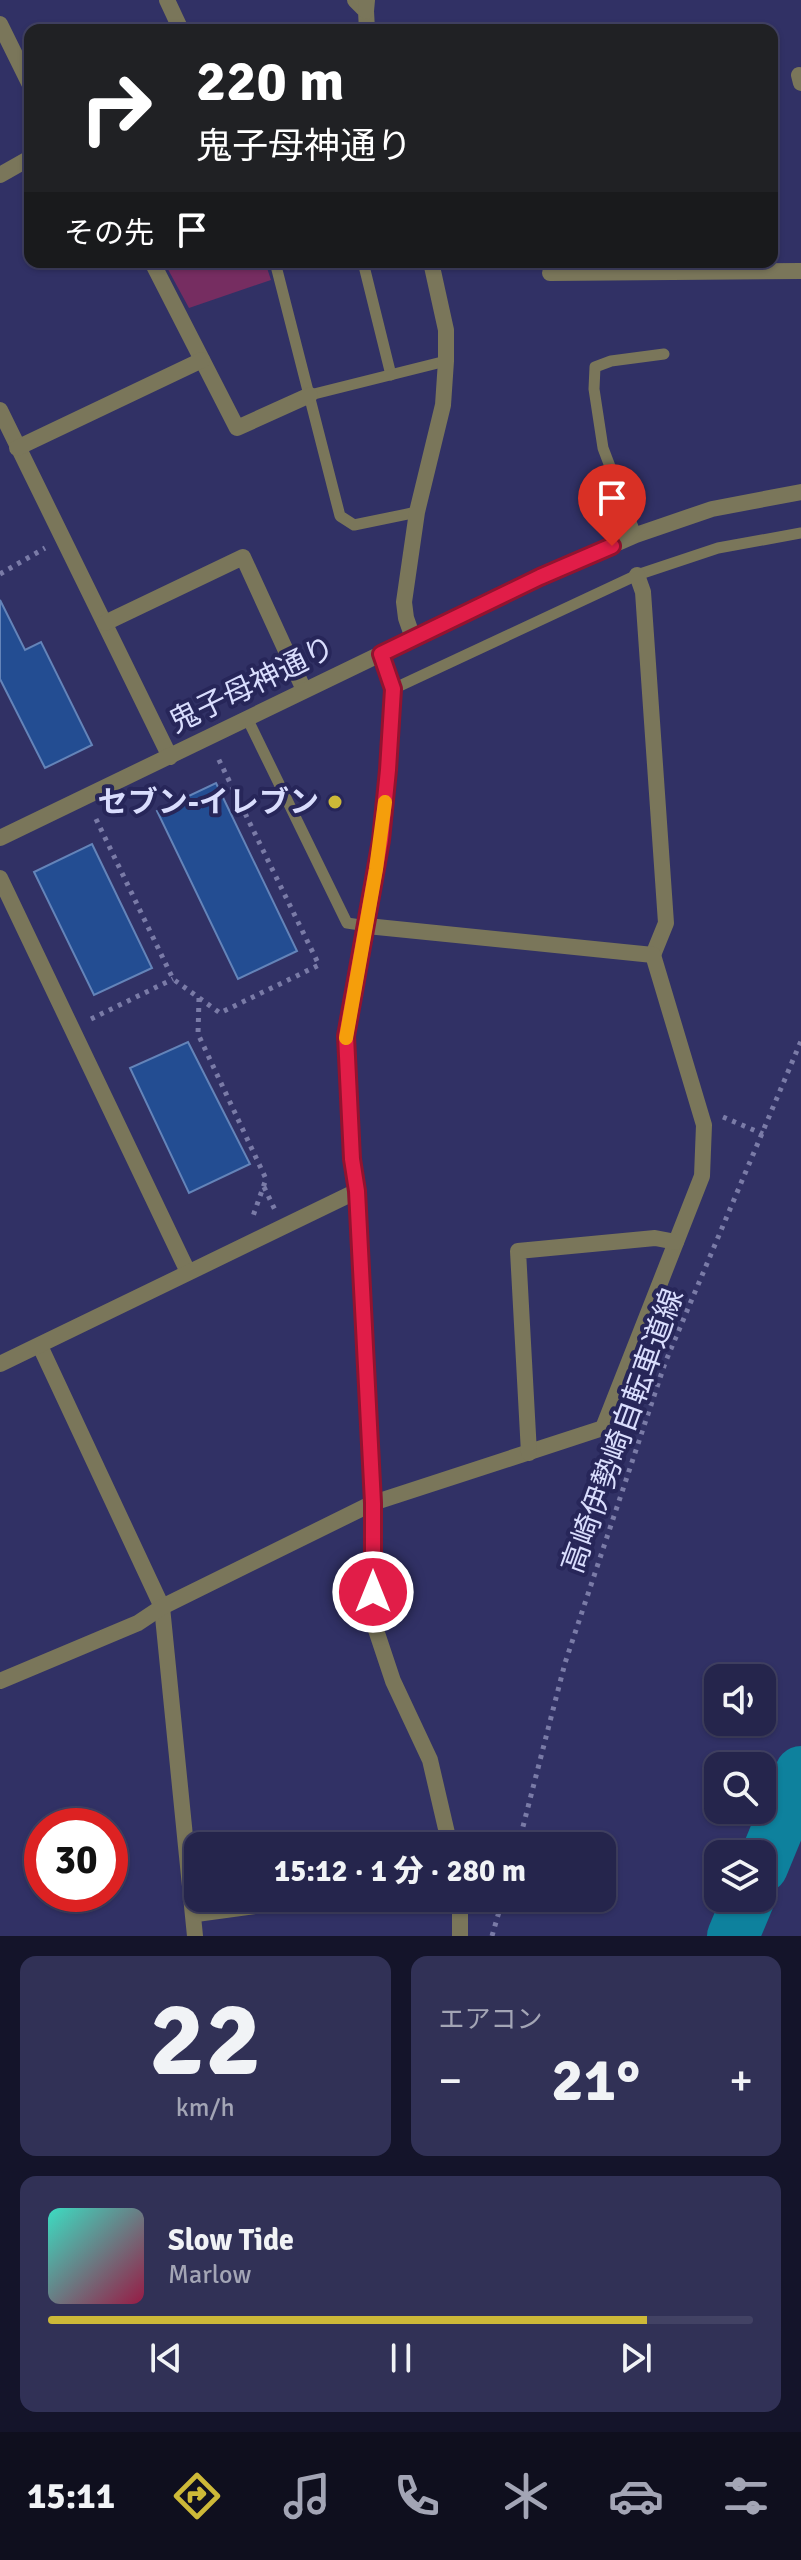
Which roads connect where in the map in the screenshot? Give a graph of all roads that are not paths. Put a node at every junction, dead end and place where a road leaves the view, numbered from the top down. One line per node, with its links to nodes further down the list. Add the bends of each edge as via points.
1 (167, 0): 4 (street)
2 (362, 4): 5 (street)
3 (0, 24): 6 (street)
4 (178, 24)
5 (366, 24)
6 (24, 73)
7 (24, 161): 8 (street)
8 (0, 175)
9 (155, 268): 16 (street)
10 (277, 268): 19 (lane)
11 (364, 268): 18 (lane)
12 (432, 268): 17 (street, via 446,330)
13 (731, 268): 14 (street)
14 (801, 271)
15 (664, 354): 25 (lane, via 595,367 603,448)
16 (202, 360): 19 (street, via 237,428); 21 (street)
17 (446, 361): 18 (lane); 23 (street, via 443,405)
18 (391, 375): 19 (lane)
19 (310, 395): 23 (lane, via 340,516 354,525)
20 (0, 410): 21 (street)
21 (17, 448): 27 (street)
22 (801, 492): 25 (street, 鬼子母神通り, via 712,509)
23 (417, 512): 28 (street, via 404,602)
24 (801, 533): 26 (lane, via 718,548)
25 (636, 535): 28 (street, 鬼子母神通り)
26 (637, 575): 30 (lane); 37 (street, via 643,592 664,862 666,923)
27 (105, 623): 31 (street, via 243,557); 33 (street)
28 (413, 638): 29 (street, 鬼子母神通り)
29 (381, 654): 30 (street); 31 (street, 鬼子母神通り)
30 (393, 689): 36 (street, via 381,840)
31 (304, 690): 32 (street, 鬼子母神通り)
32 (247, 718): 33 (street, 鬼子母神通り); 36 (lane, via 347,923)
33 (170, 757): 34 (street, 鬼子母神通り)
34 (0, 838)
35 (0, 878): 40 (street)
36 (367, 926): 37 (street); 38 (street, via 346,1036)
37 (653, 955): 39 (street, via 704,1125 702,1176)
38 (357, 1191): 40 (street); 44 (street)
39 (676, 1242): 43 (street, via 603,1428); 43 (street, via 655,1238 518,1251)
40 (188, 1272): 41 (street)
41 (40, 1346): 42 (street); 45 (street)
42 (0, 1364)
43 (529, 1453): 44 (street)
44 (373, 1503): 45 (street); 47 (street, via 373,1621 393,1681 430,1760)
45 (162, 1607): 46 (street, via 138,1623); 50 (street)
46 (0, 1681)
47 (447, 1832)
48 (230, 1912): 50 (lane)
49 (460, 1912): 52 (street)
50 (193, 1917): 51 (street)
51 (195, 1936)
52 (460, 1936)

